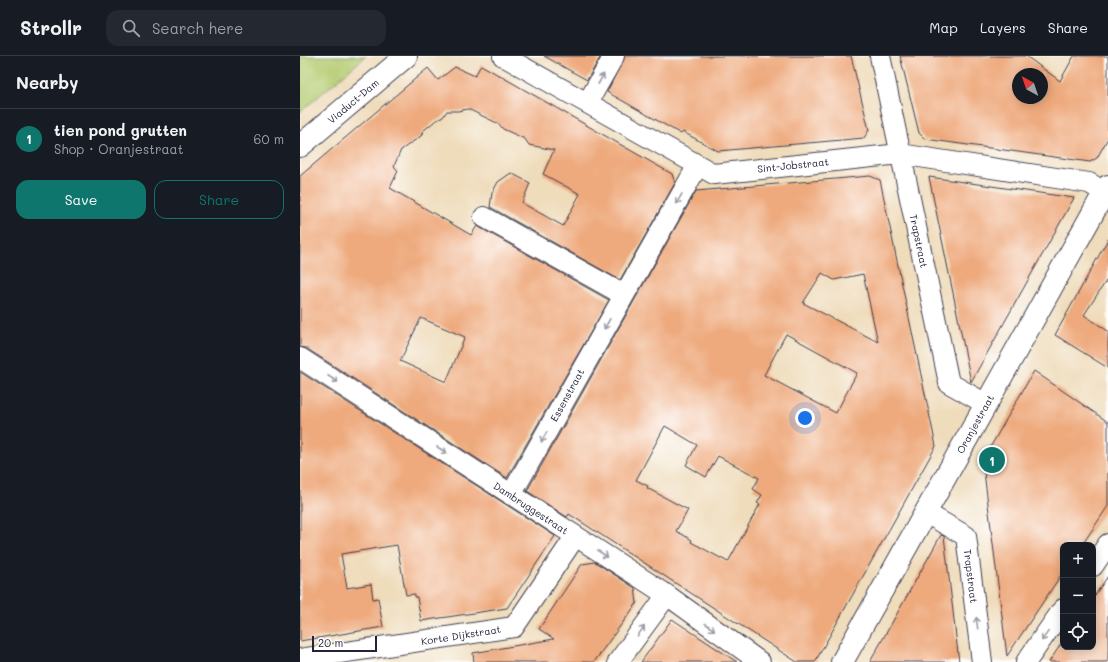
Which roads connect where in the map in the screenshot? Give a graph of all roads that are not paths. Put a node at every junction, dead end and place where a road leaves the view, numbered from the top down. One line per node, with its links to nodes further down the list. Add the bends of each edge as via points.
1 (406, 56): 6 (street, Viaduct-Dam)
2 (503, 56): 5 (street, Sint-Jobstraat)
3 (614, 56): 5 (street, one-way to 3)
4 (880, 56): 7 (street, Trapstraat)
5 (588, 102): 8 (street, Sint-Jobstraat)
6 (300, 146)
7 (900, 154): 8 (street, Sint-Jobstraat, via 714,174); 9 (street, Sint-Jobstraat, via 1089,183); 13 (street, Trapstraat, via 948,383)
8 (698, 165): 11 (street, Essenstraat, one-way to 11)
9 (1107, 191): 13 (street, Oranjestraat)
10 (484, 217): 11 (street)
11 (624, 294): 14 (street, Essenstraat, one-way to 14)
12 (300, 358): 14 (street, Dambruggestraat, one-way to 14)
13 (986, 404): 15 (street, Oranjestraat)
14 (511, 495): 16 (street, Dambruggestraat)
15 (926, 513): 24 (street, Oranjestraat); 25 (street, Trapstraat, one-way to 15, via 966,536)
16 (575, 537): 19 (street, Dambruggestraat, one-way to 19); 21 (street, Korte Dijkstraat, via 514,626)
17 (1108, 544): 18 (street)
18 (1096, 562)
19 (666, 595): 22 (street, one-way to 19); 23 (street, Dambruggestraat, one-way to 23)
20 (1060, 613): 26 (street, one-way to 26)
21 (300, 659)
22 (618, 662)
23 (760, 662)
24 (842, 662)
25 (982, 662)
26 (1026, 662)

